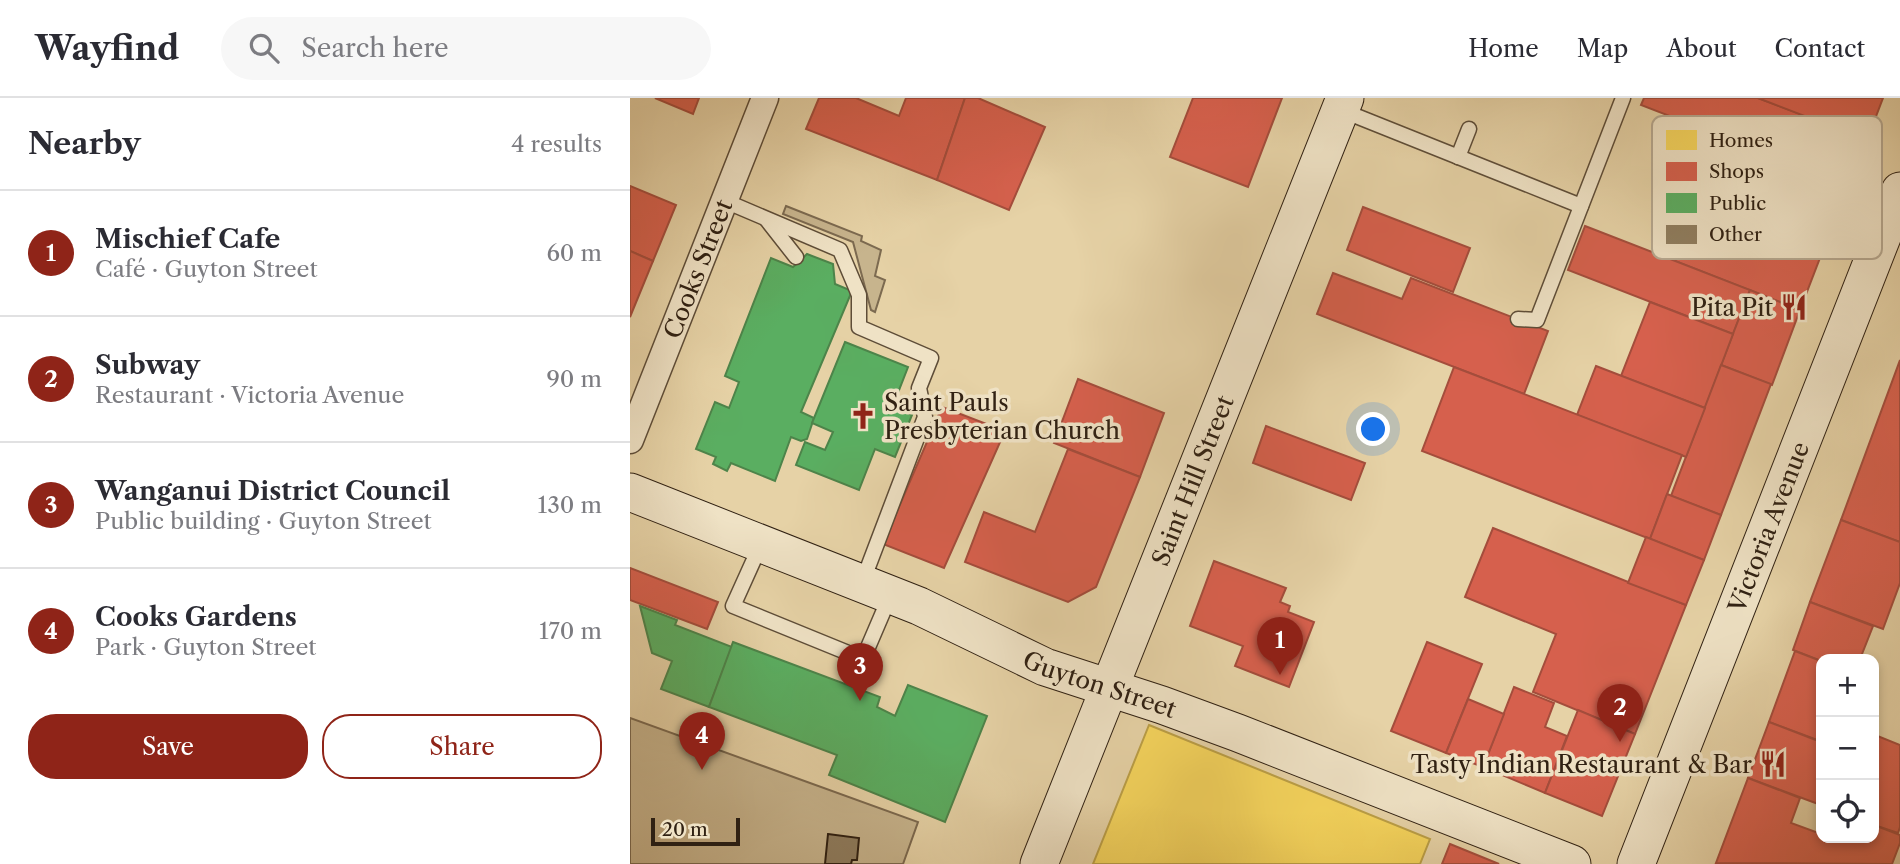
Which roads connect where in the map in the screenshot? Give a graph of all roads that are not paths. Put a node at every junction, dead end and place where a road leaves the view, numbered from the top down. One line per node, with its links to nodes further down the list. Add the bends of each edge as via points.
1 (765, 98): 7 (street, Cooks Street)
2 (1623, 98): 8 (lane)
3 (1343, 104): 5 (lane); 18 (main road, Saint Hill Street)
4 (1469, 129): 5 (lane)
5 (1458, 157): 8 (lane)
6 (1900, 191): 10 (main road, Victoria Avenue)
7 (724, 201): 9 (lane); 14 (street, Cooks Street)
8 (1581, 206): 13 (lane, via 1536,320)
9 (766, 219): 11 (lane); 17 (lane, via 840,250 859,295 859,327 931,358 919,388 925,417)
10 (1882, 237)
11 (796, 257)
12 (1873, 259): 21 (main road, Victoria Avenue)
13 (1518, 319)
14 (630, 440)
15 (630, 492): 16 (main road, Guyton Street)
16 (761, 544): 17 (main road, Guyton Street); 17 (lane, via 733,606 863,659)
17 (876, 589): 18 (main road, Guyton Street, via 1045,667)
18 (1110, 688): 19 (main road, Saint Hill Street); 20 (main road, Guyton Street, via 1238,733)
19 (1039, 864)
20 (1572, 864)
21 (1636, 864)

